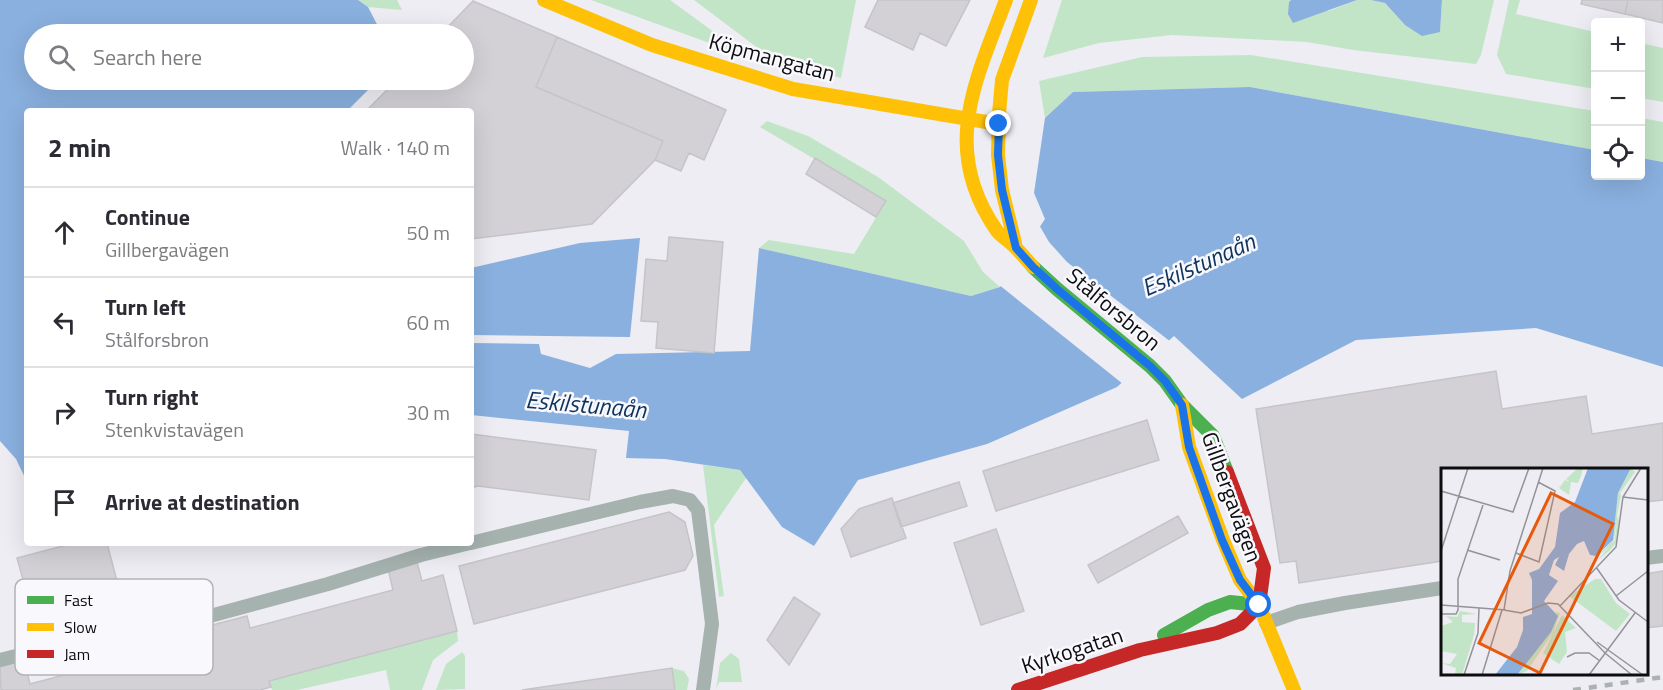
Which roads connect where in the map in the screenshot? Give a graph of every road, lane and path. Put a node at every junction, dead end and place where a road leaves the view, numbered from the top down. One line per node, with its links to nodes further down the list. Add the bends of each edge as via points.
1 (544, 0): 4 (main road, Köpmangatan, via 652,45 793,89)
2 (1006, 0): 4 (main road, Stålforsbron, via 979,71)
3 (1031, 0): 5 (main road, via 1002,80)
4 (968, 119): 5 (main road, Köpmangatan); 6 (main road, Stålforsbron, via 966,144 971,180 999,233)
5 (999, 124): 6 (main road, via 1002,190)
6 (1016, 248): 7 (main road, Stålforsbron, via 1057,289 1150,366)
7 (1182, 405): 13 (main road, Gillbergavägen, via 1189,447 1222,540 1240,580); 13 (main road, Gillbergavägen, via 1213,436 1250,530 1264,568)
8 (474, 542): 19 (lane, via 639,502 673,496 690,500 698,510 712,624)
9 (458, 546): 14 (lane)
10 (1663, 556): 11 (lane)
11 (1648, 558)
12 (1441, 588): 15 (lane, via 1298,612)
13 (1259, 605): 15 (main road, Gillbergavägen); 16 (main road, Kyrkogatan, via 1240,624 1218,633); 16 (main road, Kyrkogatan, via 1230,602 1208,610)
14 (213, 615)
15 (1266, 623): 21 (main road, Gillbergavägen)
16 (1140, 650): 20 (main road, Kyrkogatan)
17 (15, 656): 18 (lane)
18 (0, 660)
19 (703, 690)
20 (1018, 690)
21 (1294, 690)

